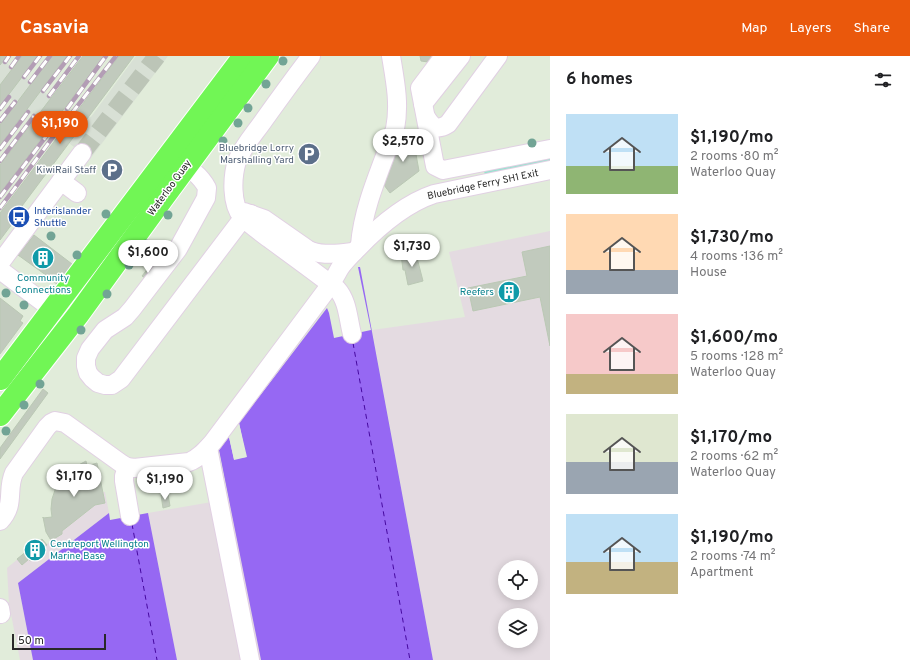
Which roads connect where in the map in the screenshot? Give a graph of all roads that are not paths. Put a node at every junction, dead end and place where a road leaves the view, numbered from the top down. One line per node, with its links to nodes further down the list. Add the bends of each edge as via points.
1 (244, 56): 12 (main road, Waterloo Quay)
2 (268, 56): 15 (main road, Waterloo Quay, via 201,147)
3 (311, 56): 18 (lane, via 238,160 235,168 235,203)
4 (391, 56): 20 (lane, via 397,90 397,119 367,206)
5 (444, 56): 8 (lane)
6 (461, 56): 8 (lane)
7 (498, 56): 9 (lane, via 452,120)
8 (423, 103): 9 (lane, via 429,123); 13 (lane)
9 (441, 128): 13 (lane)
10 (550, 149): 13 (lane)
11 (82, 153): 16 (lane)
12 (161, 167): 15 (lane, via 168,163 183,164); 24 (main road, Waterloo Quay)
13 (441, 168)
14 (550, 170): 20 (lane, Bluebridge Ferry SH1 Exit, via 424,197 410,204)
15 (193, 172): 18 (lane, via 207,188 206,198 178,249 132,309 105,330 90,349 86,366 88,373 98,383 112,385 121,379); 19 (main road, Waterloo Quay)
16 (61, 181): 17 (lane); 21 (lane)
17 (77, 193)
18 (244, 214): 20 (lane, via 264,219 312,252 328,254); 23 (lane, via 260,231)
19 (131, 242): 24 (main road, via 102,264 68,307 61,311); 27 (main road, Waterloo Quay, via 78,316)
20 (357, 248): 23 (lane, Bluebridge Ferry SH1 Exit, via 340,267)
21 (0, 263)
22 (0, 270): 24 (lane)
23 (331, 284): 25 (lane, via 342,294); 28 (lane, Bluebridge Ferry SH1 Exit)
24 (52, 309): 26 (main road, Waterloo Quay)
25 (352, 334)
26 (0, 379)
27 (0, 415)
28 (208, 448): 29 (lane, Bluebridge Ferry SH1 Exit, via 198,458 189,462); 32 (lane)
29 (127, 467): 30 (lane, via 124,481); 31 (lane, via 65,423 51,423 14,473 8,509)
30 (130, 516)
31 (0, 521)
32 (250, 660)

